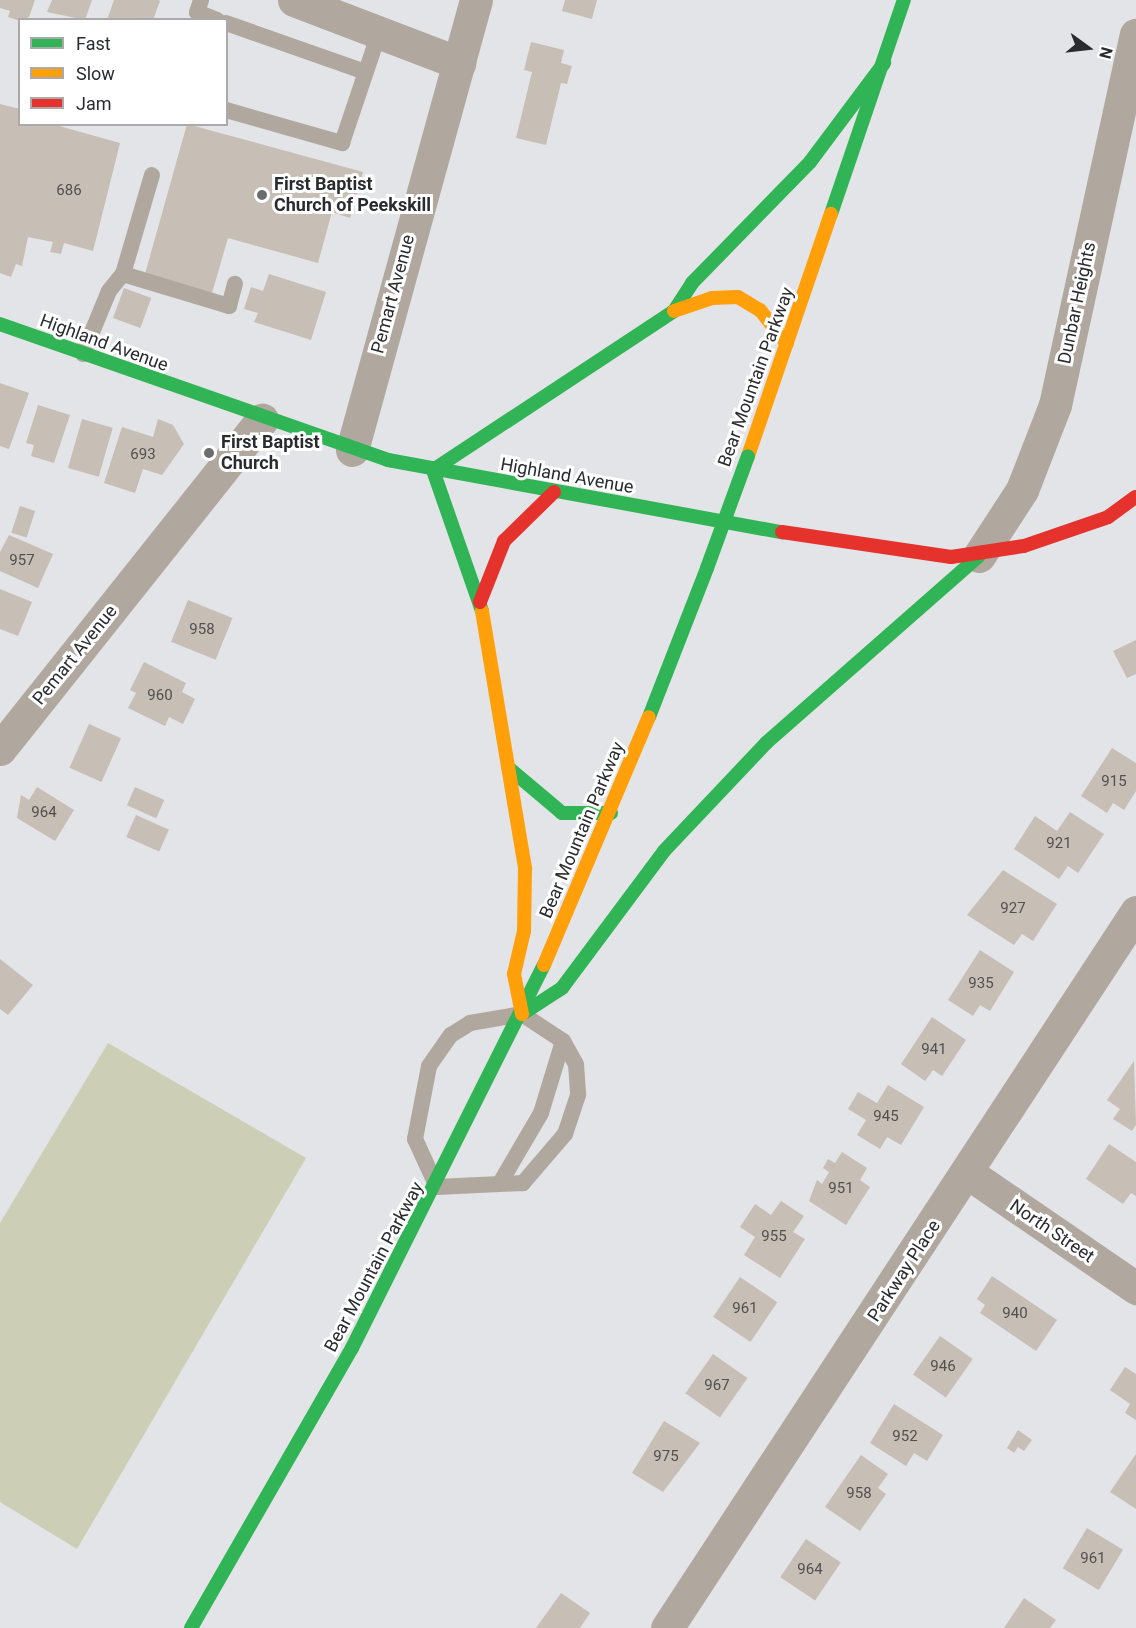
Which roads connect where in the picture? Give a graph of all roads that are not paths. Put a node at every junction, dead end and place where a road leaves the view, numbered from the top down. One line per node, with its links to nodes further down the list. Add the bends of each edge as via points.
1 (294, 0): 7 (street)
2 (476, 0): 9 (street, Pemart Avenue)
3 (904, 0): 10 (main road, Bear Mountain Parkway)
4 (198, 11): 5 (lane)
5 (213, 18)
6 (228, 24): 11 (lane)
7 (379, 33): 9 (street); 11 (lane)
8 (1136, 35): 26 (street, Dunbar Heights, via 1055,405 1022,490)
9 (459, 63): 21 (street, Pemart Avenue)
10 (884, 63): 16 (main road, via 810,162 692,283); 18 (main road, Bear Mountain Parkway)
11 (365, 72): 12 (lane, via 342,143)
12 (228, 111)
13 (152, 176): 14 (lane)
14 (123, 274): 15 (lane, via 229,306); 19 (lane, via 109,291)
15 (235, 284)
16 (674, 311): 18 (main road, via 712,298 738,297 760,310); 22 (main road)
17 (0, 324): 19 (main road, Highland Avenue)
18 (788, 344): 30 (main road, Bear Mountain Parkway, bridge)
19 (82, 354): 20 (main road, Highland Avenue)
20 (262, 420): 21 (main road, Highland Avenue); 28 (street, Pemart Avenue)
21 (352, 450): 22 (main road, Highland Avenue)
22 (433, 470): 23 (main road, Highland Avenue); 27 (main road)
23 (554, 492): 26 (main road, Highland Avenue, via 895,553); 27 (main road, via 504,541)
24 (1136, 497): 25 (main road, Highland Avenue)
25 (1122, 518): 26 (main road, Highland Avenue)
26 (979, 555): 32 (main road, via 766,743 664,851 562,988)
27 (480, 602): 29 (main road)
28 (0, 749)
29 (510, 769): 30 (main road, via 562,813); 32 (main road, via 510,798 525,869 524,931 514,974)
30 (610, 813): 32 (main road, Bear Mountain Parkway)
31 (1136, 912): 34 (street, Parkway Place)
32 (522, 1014): 33 (lane); 36 (main road, Bear Mountain Parkway); 36 (lane, via 470,1023 451,1035 429,1066 415,1139)
33 (563, 1041): 35 (lane, via 541,1113); 35 (lane, via 580,1077 565,1134 523,1183)
34 (968, 1173): 37 (street, North Street); 39 (street, Parkway Place)
35 (500, 1183): 36 (lane)
36 (437, 1186): 38 (main road, Bear Mountain Parkway, via 296,1448)
37 (1136, 1288)
38 (191, 1628)
39 (668, 1628)

